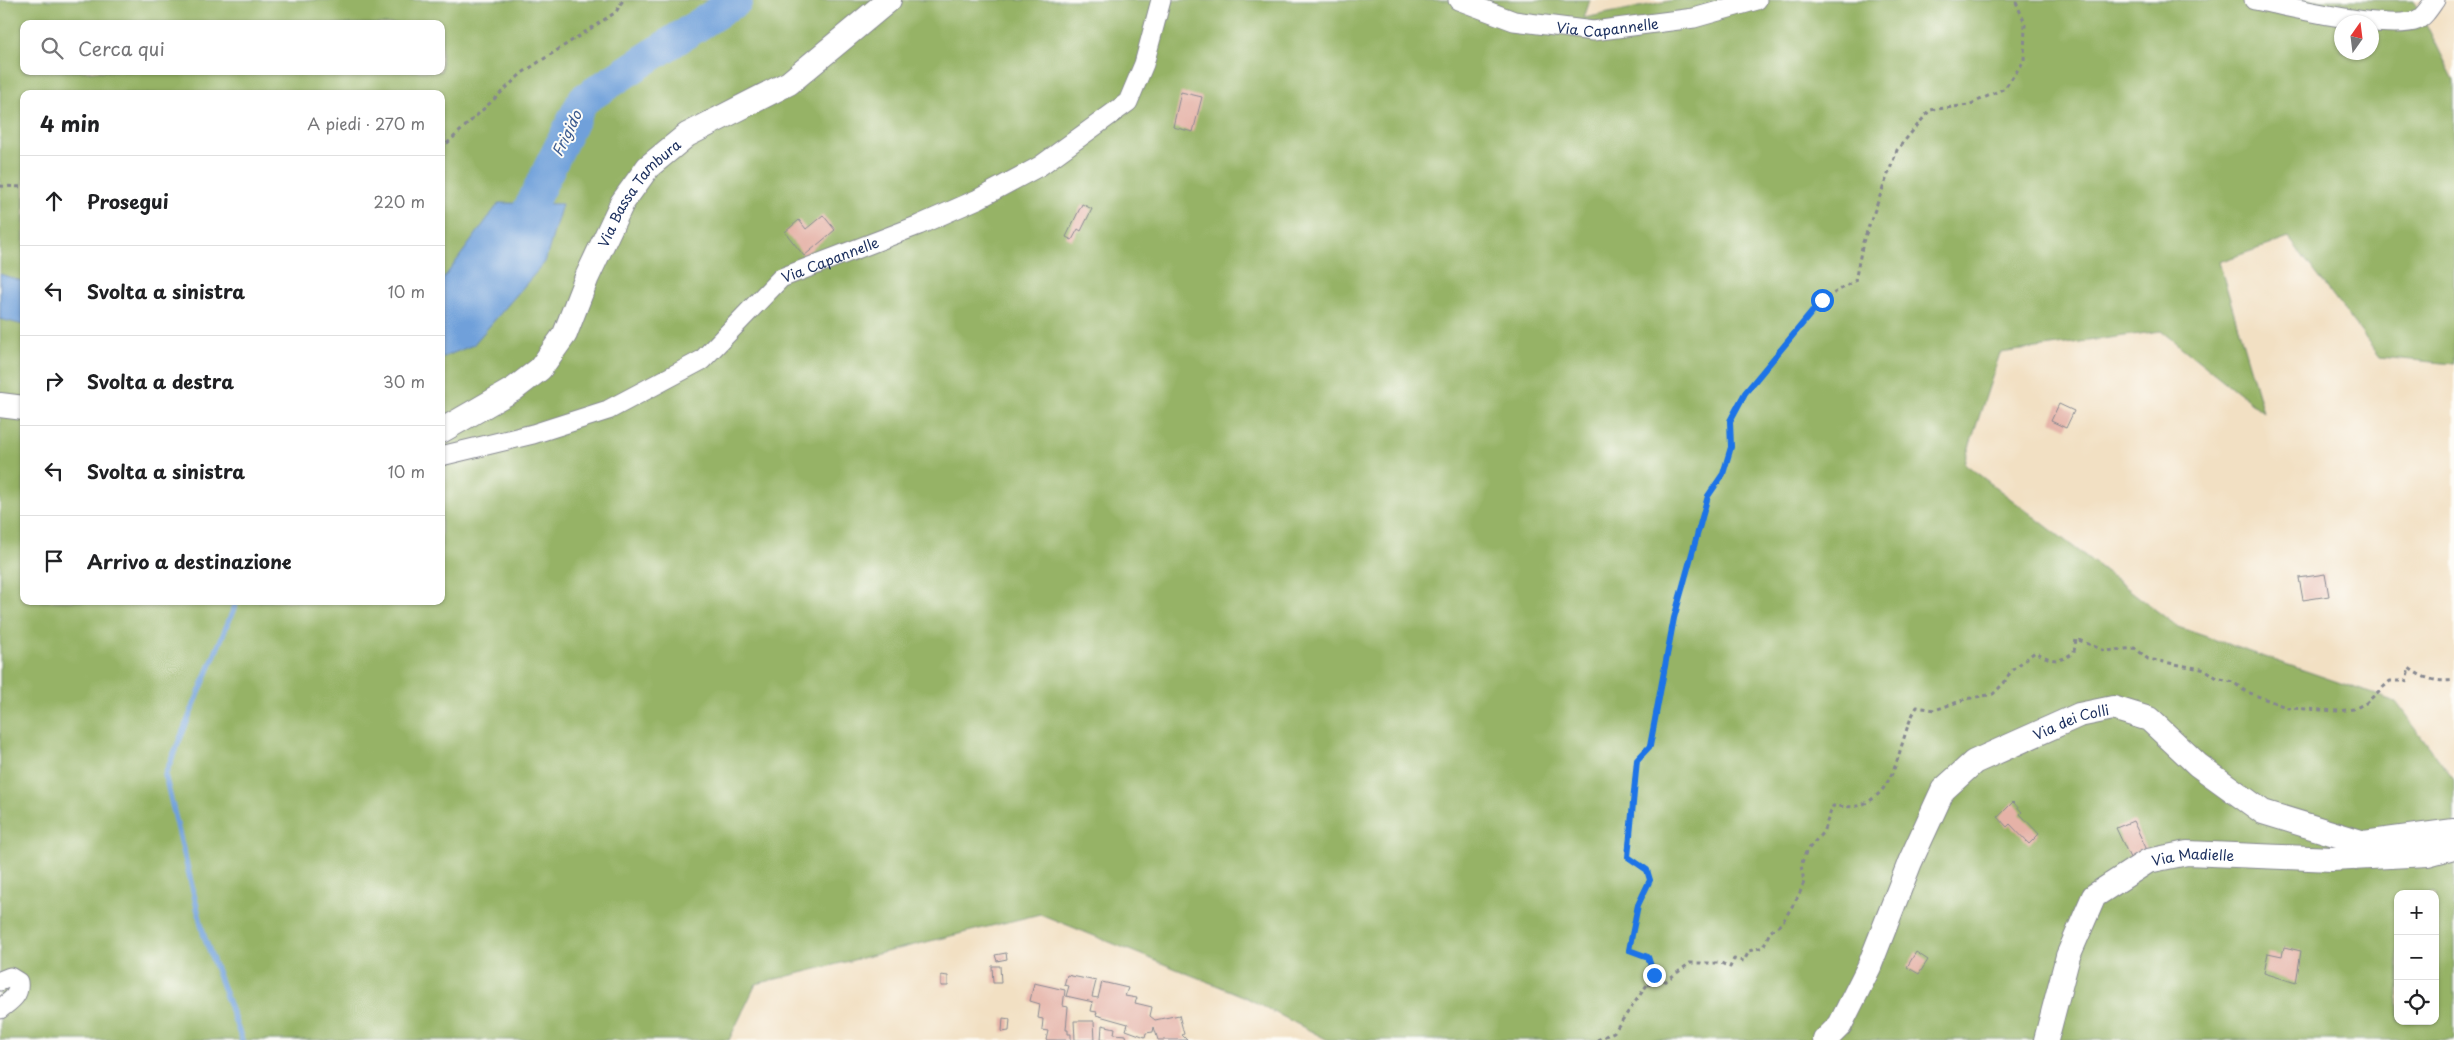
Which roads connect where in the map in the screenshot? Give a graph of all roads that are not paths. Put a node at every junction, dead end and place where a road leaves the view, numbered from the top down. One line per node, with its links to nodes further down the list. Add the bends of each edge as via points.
1 (889, 0): 9 (street, Via Bassa Tambura, via 789,83 687,136 648,167 622,203 565,334 540,369)
2 (1161, 0): 10 (street, Via Capannelle, via 1144,64 1128,102 1040,166 978,199 918,225 781,278 702,360 608,410 534,434)
3 (1458, 0): 4 (street, Via Capannelle, via 1514,21 1593,31 1694,18)
4 (1757, 0)
5 (2254, 0): 6 (street, via 2388,25 2418,20)
6 (2435, 0)
7 (0, 405): 8 (street)
8 (20, 408)
9 (445, 429)
10 (445, 455)
11 (2454, 831): 15 (street, Via dei Colli, via 2364,843 2262,812 2198,765 2149,719 2114,708 2079,714 1974,762 1944,790 1910,862 1870,966 1840,1025)
12 (2454, 848): 16 (street, Via Madielle, via 2428,854 2332,859 2187,853 2148,861 2094,896 2068,956)
13 (0, 981): 14 (street, via 10,977 18,982 19,990 15,998)
14 (0, 1009)
15 (1825, 1040)
16 (2046, 1040)

